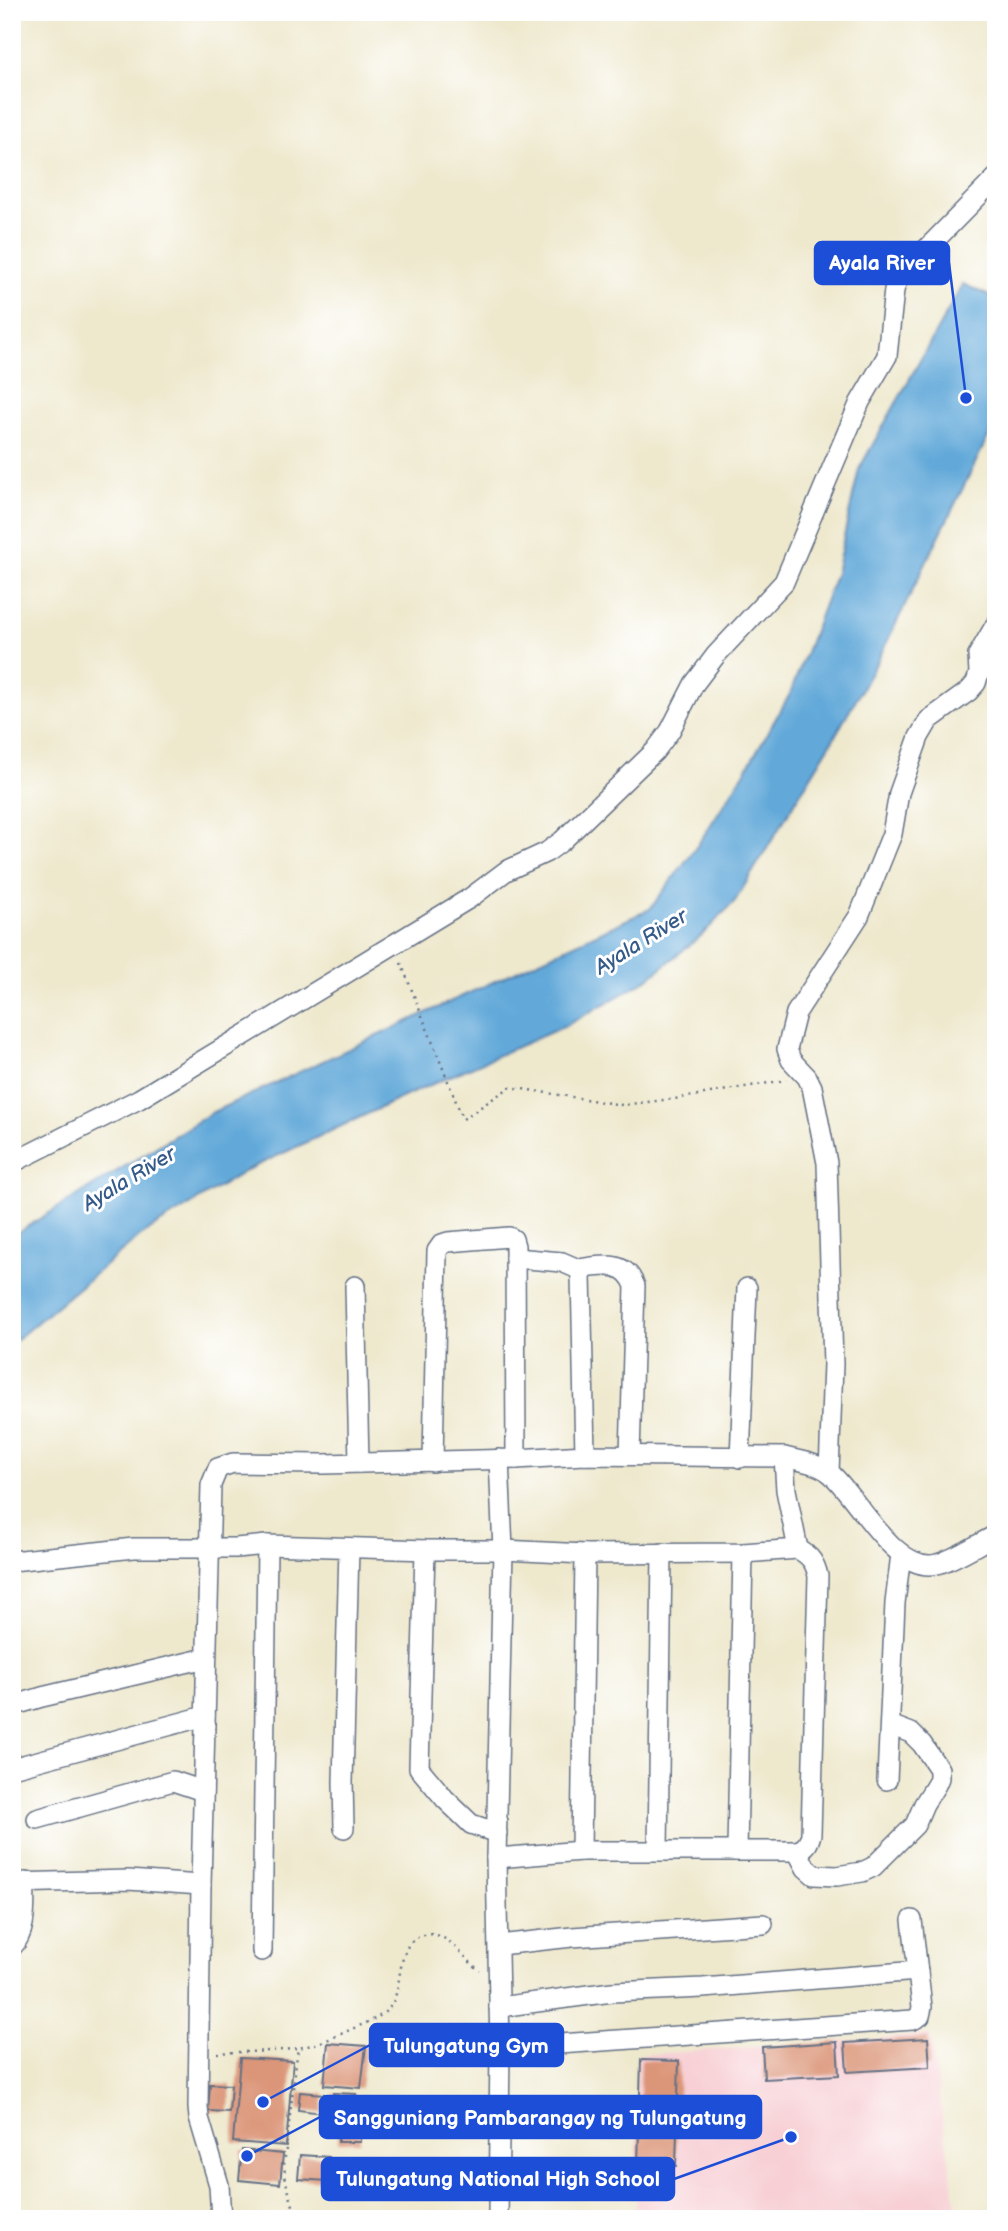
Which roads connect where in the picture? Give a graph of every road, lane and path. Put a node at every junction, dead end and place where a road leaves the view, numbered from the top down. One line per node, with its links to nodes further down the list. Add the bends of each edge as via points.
1 (996, 178): 3 (street, via 898,278 887,356 860,402 784,582 703,672 655,751 562,841 506,871)
2 (996, 624): 4 (street, via 978,655 976,683 929,720 919,737 899,793 892,834 859,916 796,1013 788,1049 791,1060)
3 (393, 944): 4 (path, via 463,1119 510,1087 622,1105); 5 (street, via 139,1099)
4 (807, 1077): 17 (street, via 827,1163 833,1364)
5 (12, 1163)
6 (515, 1258): 7 (street, via 562,1262); 14 (street); 16 (street, via 509,1237 449,1242 438,1251)
7 (579, 1269): 10 (street); 11 (street, via 623,1268 635,1286)
8 (355, 1286): 15 (street)
9 (747, 1289): 13 (street)
10 (585, 1455): 11 (street); 14 (street)
11 (630, 1455): 13 (street)
12 (784, 1457): 13 (street); 17 (street); 22 (street)
13 (740, 1458)
14 (508, 1459): 16 (street); 24 (street)
15 (359, 1462): 16 (street); 20 (street, via 233,1463 218,1468 211,1485)
16 (433, 1462)
17 (829, 1472): 28 (street)
18 (996, 1535): 28 (street, via 937,1564 915,1563)
19 (267, 1545): 20 (street); 21 (street); 51 (street)
20 (210, 1548): 29 (street, via 134,1548); 30 (street)
21 (349, 1548): 23 (street); 38 (street)
22 (798, 1549): 27 (street); 43 (street, via 809,1555 818,1576 811,1834 809,1843)
23 (425, 1550): 24 (street); 39 (street, via 419,1768 471,1824)
24 (503, 1550): 25 (street); 39 (street)
25 (585, 1553): 26 (street); 41 (street)
26 (662, 1553): 27 (street); 40 (street)
27 (743, 1553): 42 (street)
28 (901, 1554): 33 (street)
29 (12, 1561)
30 (206, 1658): 31 (street); 32 (street)
31 (12, 1706)
32 (205, 1716): 34 (street); 36 (street)
33 (890, 1725): 35 (street); 43 (street, via 911,1733 939,1769 936,1785 915,1825 873,1867 862,1872 814,1875)
34 (12, 1768)
35 (887, 1780)
36 (203, 1791): 37 (street, via 173,1781); 46 (street)
37 (37, 1819)
38 (345, 1828)
39 (497, 1833): 44 (street)
40 (658, 1850): 41 (street); 42 (street)
41 (580, 1851): 44 (street)
42 (737, 1851): 43 (street)
43 (797, 1851)
44 (496, 1858): 49 (street)
45 (19, 1883): 46 (street, via 128,1880); 50 (street, via 23,1925)
46 (201, 1885): 57 (street)
47 (912, 1920): 52 (street)
48 (763, 1924): 49 (street)
49 (499, 1945): 53 (street)
50 (12, 1947)
51 (262, 1951)
52 (918, 1971): 54 (street, via 612,1992); 56 (street, via 922,2007 920,2016 907,2021)
53 (499, 1986): 54 (street); 55 (path, via 451,1943 425,1934 410,1945 402,1959 397,1992 378,2017)
54 (499, 2007): 56 (street)
55 (298, 2047): 57 (path); 59 (path, via 284,2165)
56 (500, 2048): 60 (street)
57 (200, 2054): 58 (street, via 200,2118 219,2185)
58 (221, 2219)
59 (297, 2219)
60 (498, 2219)

